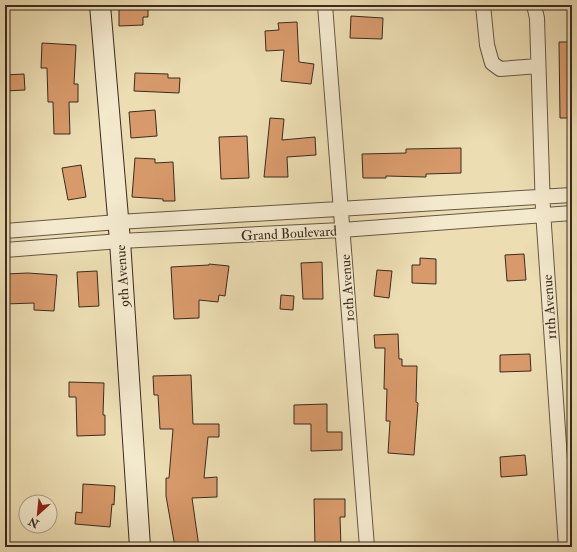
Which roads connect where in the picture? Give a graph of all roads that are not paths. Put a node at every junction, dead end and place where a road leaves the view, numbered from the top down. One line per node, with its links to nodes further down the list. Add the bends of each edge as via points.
1 (100, 5): 13 (street, 9th Avenue)
2 (325, 5): 8 (street, 10th Avenue)
3 (483, 5): 5 (street, via 487,45 492,63 500,68)
4 (534, 5): 5 (street, 11th Avenue, via 537,18)
5 (538, 66): 7 (street, 11th Avenue)
6 (572, 195): 7 (street, Grand Boulevard)
7 (542, 197): 8 (street, Grand Boulevard); 10 (street, 11th Avenue)
8 (341, 209): 11 (street, 10th Avenue); 13 (street, Grand Boulevard)
9 (572, 213): 10 (street, Grand Boulevard)
10 (543, 215): 11 (street, Grand Boulevard); 17 (street, 11th Avenue)
11 (342, 230): 13 (street, Grand Boulevard); 16 (street, 10th Avenue)
12 (5, 231): 13 (street, Grand Boulevard)
13 (119, 232): 14 (street, Grand Boulevard); 15 (street, 9th Avenue)
14 (5, 250)
15 (140, 547)
16 (367, 547)
17 (566, 547)

